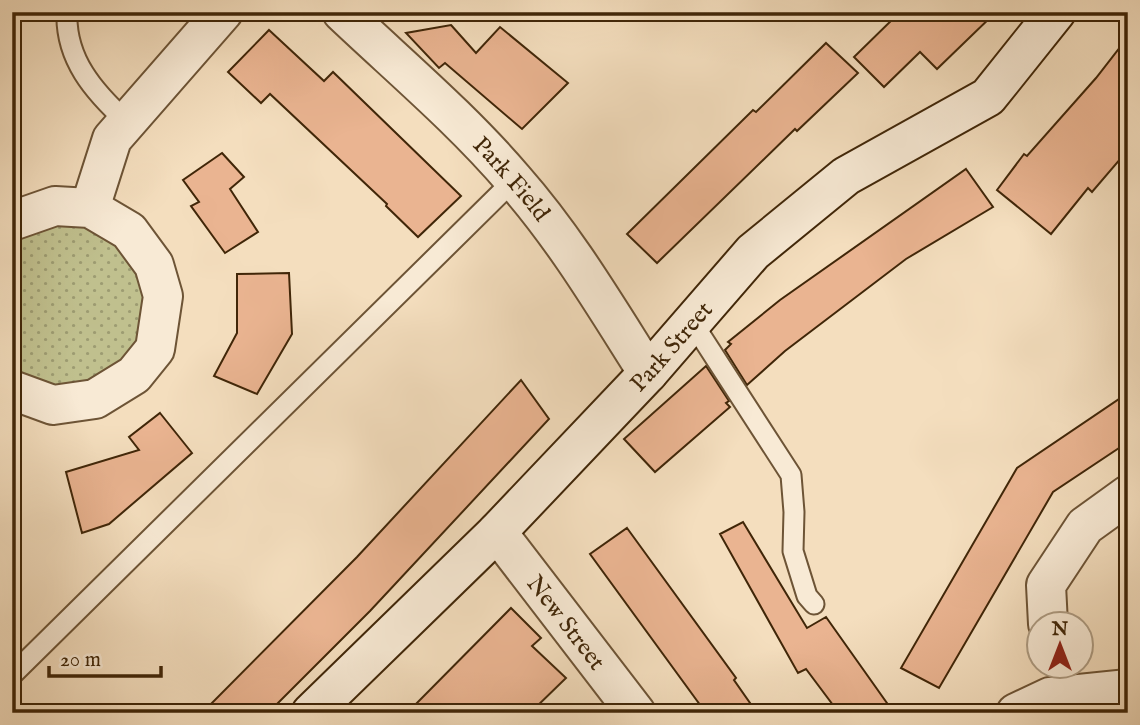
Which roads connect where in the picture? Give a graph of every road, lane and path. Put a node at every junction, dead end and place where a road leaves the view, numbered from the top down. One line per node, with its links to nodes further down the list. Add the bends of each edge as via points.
1 (67, 12): 5 (lane, via 66,29 80,68 100,98)
2 (223, 12): 5 (street)
3 (342, 12): 6 (street, Park Field)
4 (1056, 12): 9 (street, Park Street, via 988,97 846,176 753,252)
5 (127, 122): 7 (street, via 112,139)
6 (514, 180): 10 (street, Park Field, via 561,238); 16 (lane)
7 (90, 208): 8 (street, via 55,206); 11 (street, via 129,231 154,265 163,296 155,349 134,375 95,399 53,405)
8 (12, 221)
9 (692, 322): 10 (street, Park Street); 14 (lane, via 791,475 793,551 807,596)
10 (648, 373): 13 (street, Park Street)
11 (12, 390)
12 (1128, 495): 15 (street, via 1085,526 1046,585)
13 (497, 532): 19 (street, Park Street); 20 (street, New Street)
14 (814, 604)
15 (1047, 610)
16 (12, 675)
17 (1128, 689): 18 (street)
18 (1039, 692)
19 (312, 713)
20 (636, 713)

